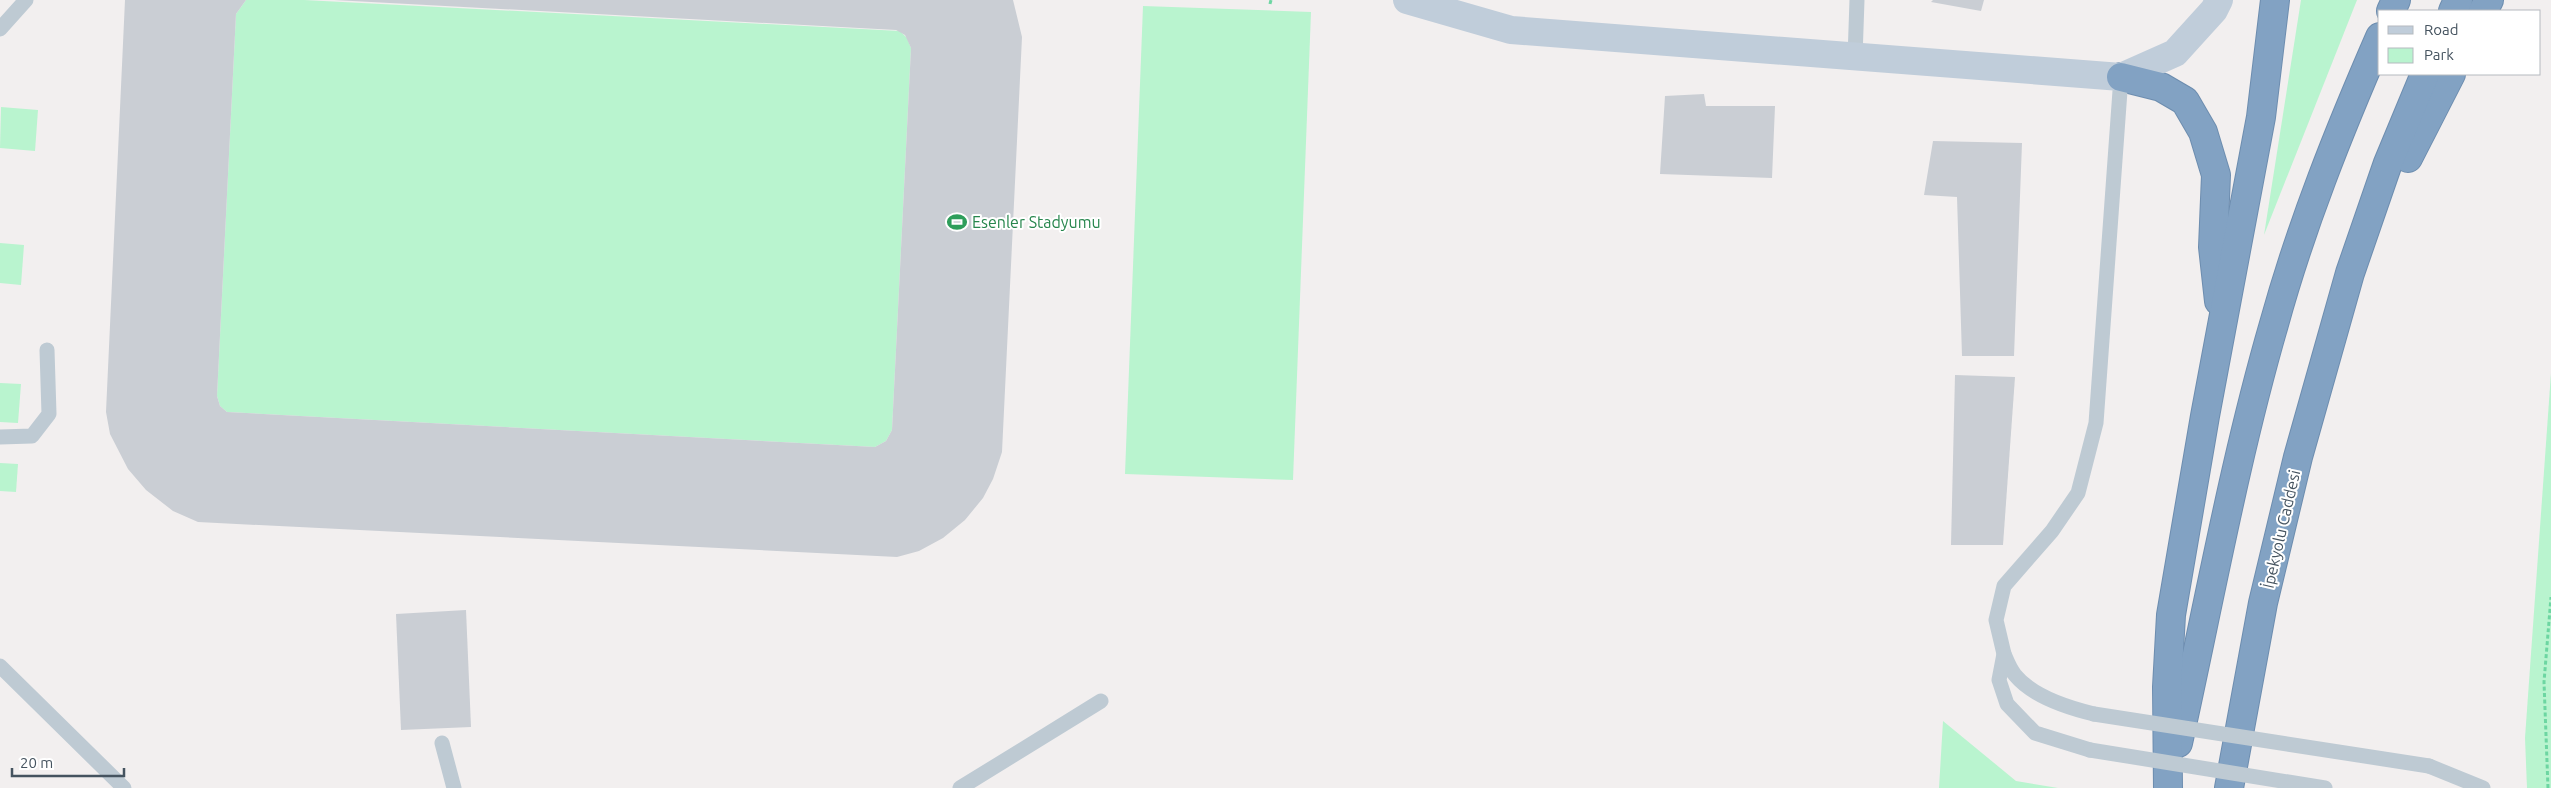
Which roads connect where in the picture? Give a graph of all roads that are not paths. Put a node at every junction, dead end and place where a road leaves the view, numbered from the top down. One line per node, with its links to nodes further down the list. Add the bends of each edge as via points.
1 (26, 0): 6 (lane)
2 (1407, 0): 8 (street, via 1511,30)
3 (1857, 0): 8 (lane)
4 (2219, 0): 11 (street, via 2176,53)
5 (2274, 0): 13 (highway, via 2261,117)
6 (0, 29)
7 (2378, 42): 23 (highway, via 2336,136 2274,323 2240,449)
8 (1855, 58): 11 (street)
9 (2425, 75): 12 (highway, via 2388,163)
10 (2449, 75): 12 (highway)
11 (2121, 77): 13 (highway, via 2161,88 2185,101 2203,132 2216,174 2213,247); 16 (lane, via 2096,423 2078,493 2052,531 2004,586 1996,620)
12 (2350, 273): 24 (highway, İpekyolu Caddesi, via 2298,457 2268,583)
13 (2222, 331): 23 (highway, via 2171,615 2167,687)
14 (47, 350): 15 (lane, via 49,414 32,436)
15 (0, 437)
16 (2004, 654): 25 (lane, bridge, via 1999,680 2007,704 2035,733 2090,750); 26 (lane, bridge, via 2015,675 2047,699 2068,708 2429,766)
17 (0, 666): 20 (lane)
18 (1100, 702): 22 (lane)
19 (442, 743): 21 (lane)
20 (124, 788)
21 (454, 788)
22 (960, 788)
23 (2168, 788)
24 (2229, 788)
25 (2325, 788)
26 (2483, 788)

